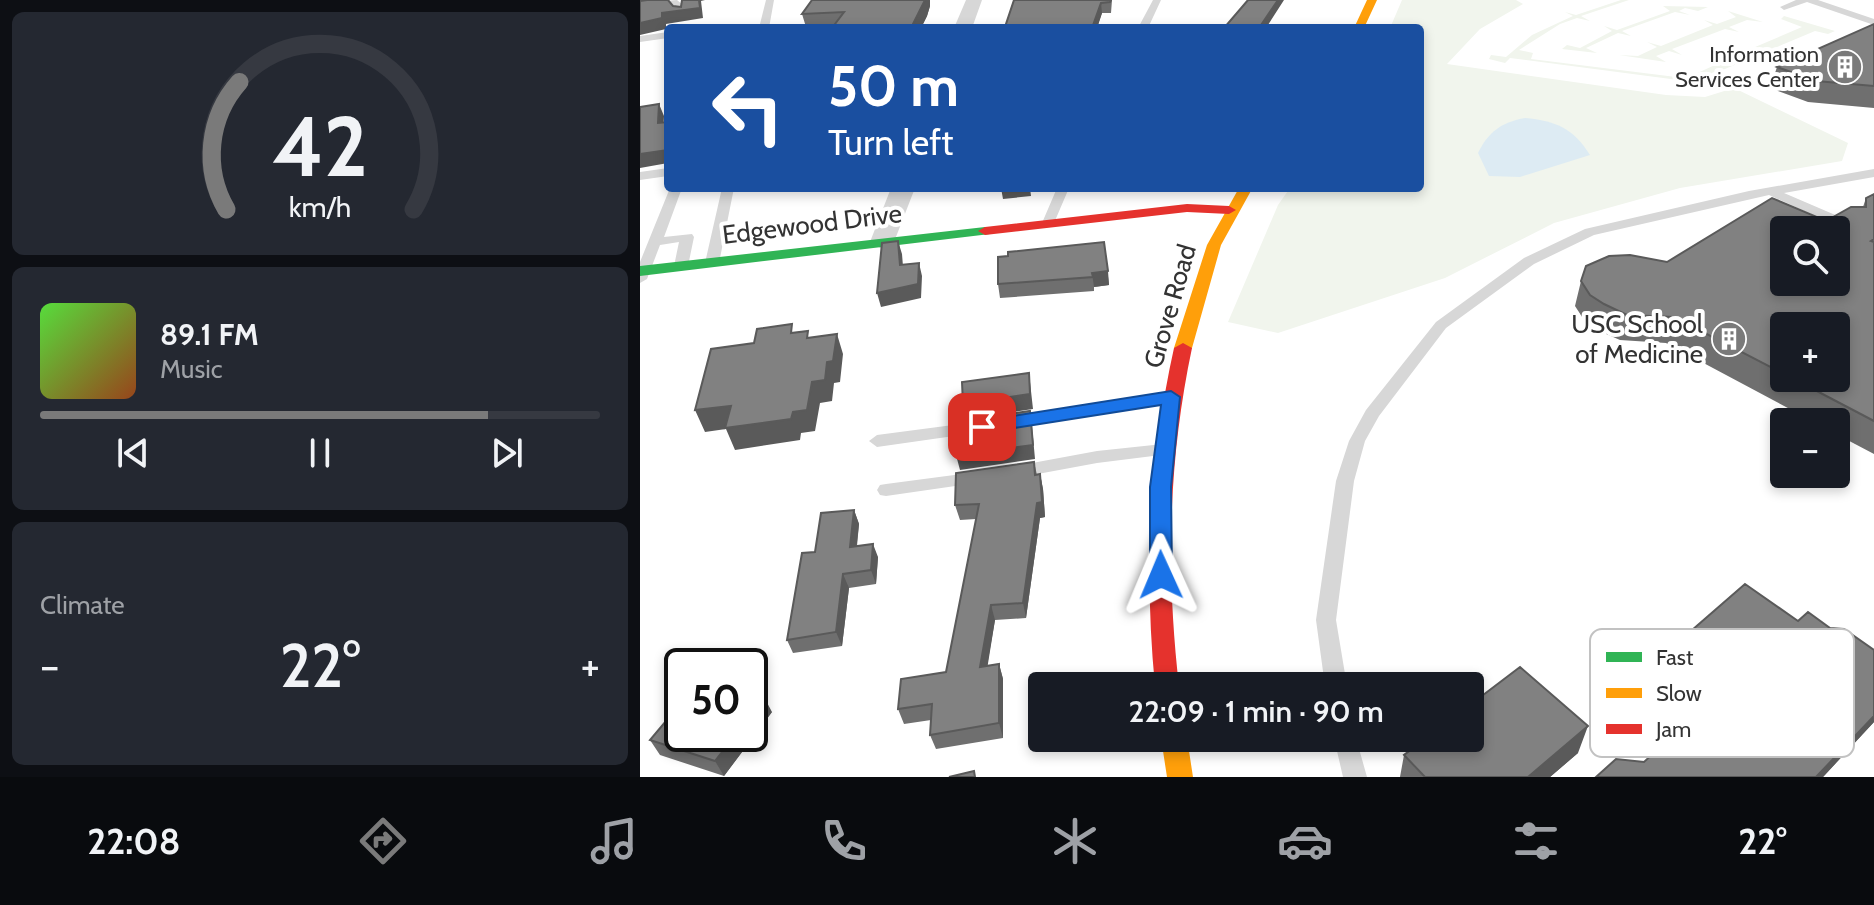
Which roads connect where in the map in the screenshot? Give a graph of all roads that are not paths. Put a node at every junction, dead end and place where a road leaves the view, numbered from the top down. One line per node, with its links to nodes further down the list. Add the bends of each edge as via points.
1 (770, 0): 11 (lane)
2 (974, 0): 12 (street)
3 (1157, 0): 13 (lane)
4 (1372, 0): 14 (main road)
5 (1807, 0): 8 (lane); 10 (lane)
6 (668, 1): 7 (lane); 9 (lane, via 679,5)
7 (640, 6)
8 (1784, 7)
9 (683, 21)
10 (1874, 22)
11 (765, 24)
12 (965, 24)
13 (1145, 24)
14 (1361, 24)
15 (664, 36): 16 (lane)
16 (640, 39)
17 (664, 173): 19 (lane)
18 (1874, 173): 20 (lane)
19 (640, 176)
20 (1771, 191): 27 (lane); 39 (lane, via 1590,232 1529,261 1441,325 1357,441 1345,481 1326,620)
21 (674, 192): 29 (lane)
22 (727, 192): 31 (lane)
23 (901, 192): 30 (street)
24 (1061, 192): 28 (lane)
25 (1243, 192): 26 (main road, Grove Road)
26 (1229, 210): 28 (main road, Edgewood Drive, via 1187,208); 34 (main road, Grove Road, via 1207,262)
27 (1827, 216)
28 (1048, 223): 30 (main road, Edgewood Drive)
29 (655, 242): 32 (lane, via 687,237); 33 (lane)
30 (882, 242): 31 (main road, Edgewood Drive)
31 (712, 263): 32 (main road, Edgewood Drive)
32 (681, 266): 33 (main road, Edgewood Drive)
33 (641, 274)
34 (1171, 397): 35 (lane); 36 (main road, Grove Road)
35 (877, 441)
36 (1164, 450): 37 (lane); 38 (main road, Grove Road, via 1160,545)
37 (886, 490)
38 (1166, 672)
39 (1334, 672)
40 (1176, 752): 42 (main road)
41 (1349, 752): 43 (lane)
42 (1180, 777)
43 (1355, 777)

